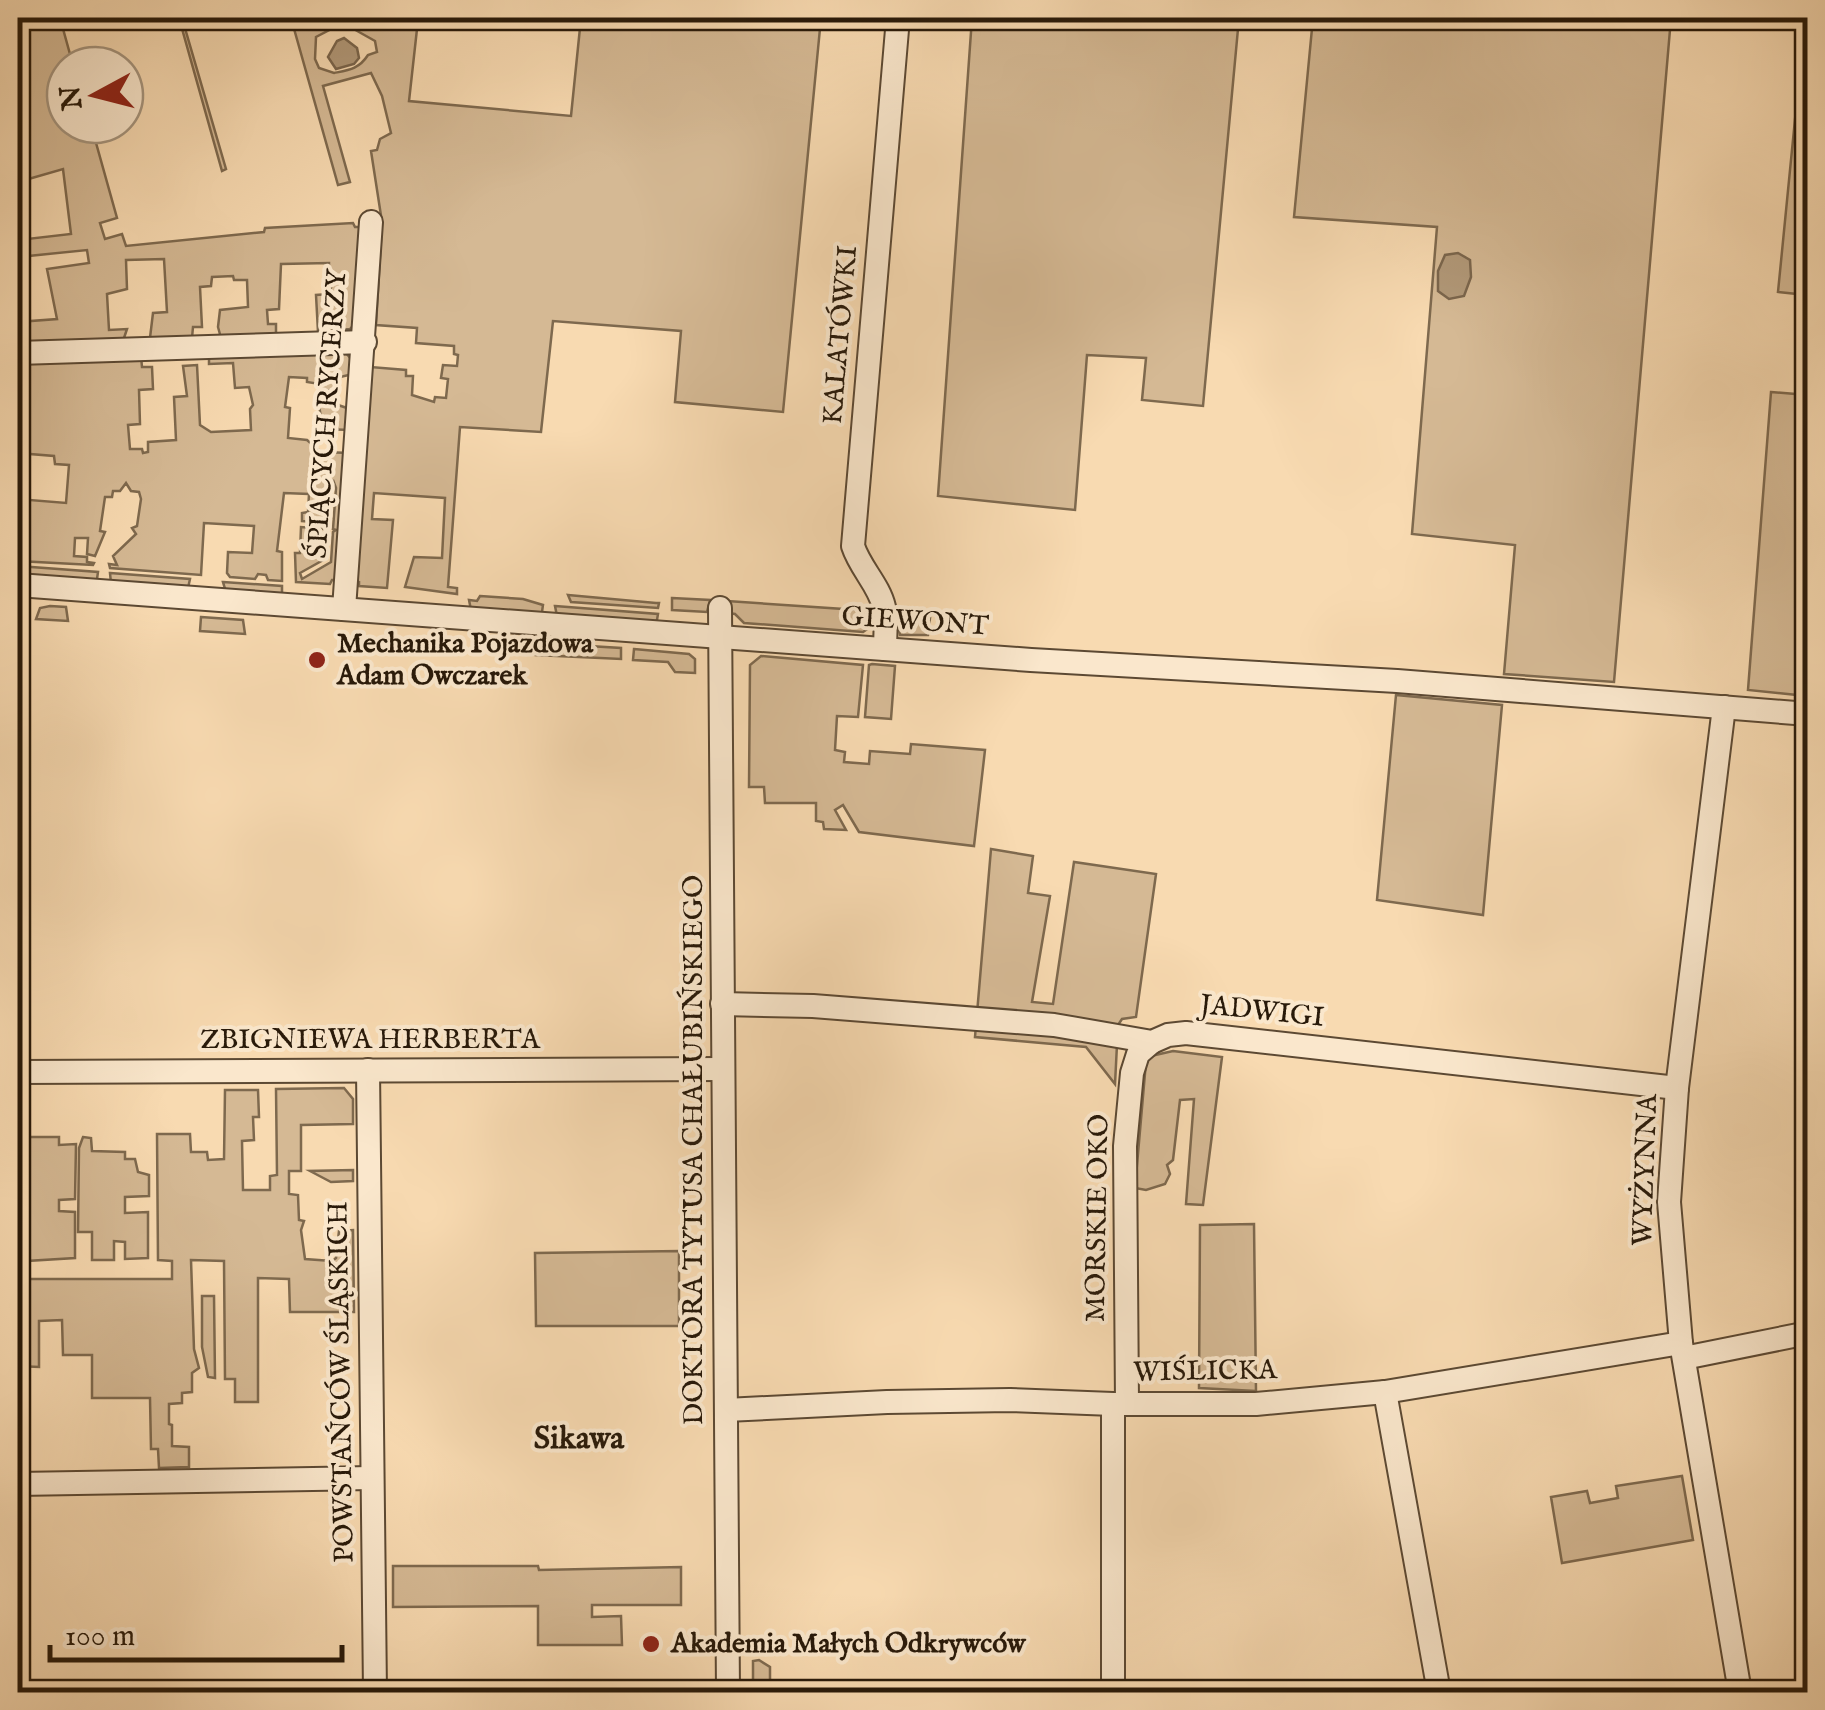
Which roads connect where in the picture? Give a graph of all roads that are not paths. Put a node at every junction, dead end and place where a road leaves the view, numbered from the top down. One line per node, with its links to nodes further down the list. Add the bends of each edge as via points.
1 (898, 18): 9 (street, KALATÓWKI, via 853,546 884,607)
2 (371, 222): 3 (street, ŚPIĄCYCH RYCERZY)
3 (364, 342): 4 (street); 7 (street, ŚPIĄCYCH RYCERZY)
4 (18, 353)
5 (18, 585): 7 (street, GIEWONT)
6 (720, 608): 8 (street, DOKTORA TYTUSA CHAŁUBIŃSKIEGO)
7 (344, 609): 8 (street, GIEWONT)
8 (722, 638): 9 (street, GIEWONT); 12 (street, DOKTORA TYTUSA CHAŁUBIŃSKIEGO)
9 (885, 649): 10 (street, GIEWONT)
10 (1724, 708): 11 (street, GIEWONT); 17 (street, WYŻYNNA)
11 (1808, 714)
12 (722, 1004): 13 (street, JADWIGI, via 1054,1025); 14 (street, DOKTORA TYTUSA CHAŁUBIŃSKIEGO)
13 (1152, 1042): 17 (street, JADWIGI, via 1186,1034); 21 (street, MORSKIE OKO, via 1138,1054 1132,1074 1125,1146)
14 (722, 1069): 15 (street, ZBIGNIEWA HERBERTA); 22 (street, DOKTORA TYTUSA CHAŁUBIŃSKIEGO)
15 (368, 1070): 16 (street, ZBIGNIEWA HERBERTA); 23 (street, POWSTAŃCÓW ŚLĄSKICH)
16 (18, 1072)
17 (1677, 1088): 19 (street, WYŻYNNA, via 1670,1202)
18 (1808, 1333): 19 (street, WIŚLICKA)
19 (1682, 1350): 20 (street, WIŚLICKA); 29 (street, WYŻYNNA)
20 (1384, 1392): 21 (street, WIŚLICKA, via 1256,1404); 28 (street)
21 (1120, 1404): 22 (street, WIŚLICKA, via 904,1401); 27 (street, MORSKIE OKO)
22 (726, 1410): 26 (street, DOKTORA TYTUSA CHAŁUBIŃSKIEGO)
23 (372, 1478): 24 (street); 25 (street, POWSTAŃCÓW ŚLĄSKICH)
24 (18, 1484)
25 (375, 1692)
26 (728, 1692)
27 (1113, 1692)
28 (1439, 1692)
29 (1740, 1692)

